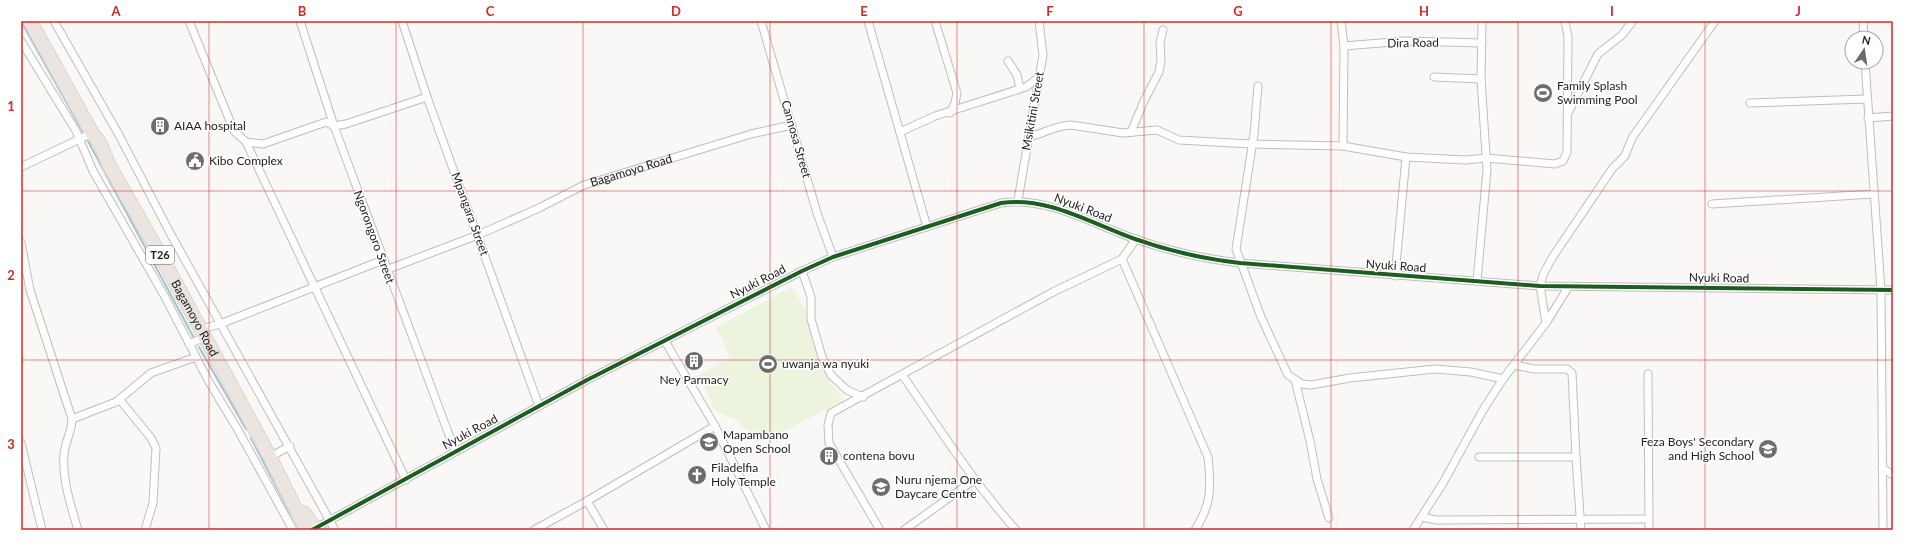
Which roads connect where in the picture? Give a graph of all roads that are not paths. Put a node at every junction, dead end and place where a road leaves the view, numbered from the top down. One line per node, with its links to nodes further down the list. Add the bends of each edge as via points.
1 (30, 21): 37 (highway, Bagamoyo Road / T26)
2 (54, 21): 67 (street, via 120,135 132,162)
3 (189, 21): 40 (street, via 234,132)
4 (300, 21): 34 (street, Ngorongoro Street)
5 (402, 21): 26 (street, Mpangara Street)
6 (761, 21): 33 (street, Cannosa Street)
7 (868, 21): 35 (street)
8 (935, 21): 29 (street, via 957,93)
9 (1039, 21): 21 (street, Msikitini Street, via 1043,55)
10 (1341, 21): 18 (street)
11 (1482, 21): 17 (street)
12 (1565, 21): 30 (street, via 1568,37)
13 (1634, 21): 30 (street, via 1622,35 1598,54)
14 (1715, 21): 62 (street, via 1632,138 1625,156 1612,169 1552,258 1542,275)
15 (1163, 30): 36 (street, via 1159,72)
16 (21, 41): 39 (street)
17 (1482, 43): 18 (street, Dira Road, via 1405,41); 23 (street)
18 (1344, 46): 42 (street)
19 (1008, 61): 25 (street, via 1017,75)
20 (1865, 70): 27 (street)
21 (1039, 77): 25 (street, via 1026,87); 38 (street, Msikitini Street)
22 (1434, 77): 23 (street)
23 (1482, 79): 44 (street)
24 (1258, 86): 41 (street)
25 (1020, 88): 29 (street)
26 (427, 97): 34 (street); 50 (street, Mpangara Street)
27 (1867, 99): 28 (street); 32 (street)
28 (1750, 104)
29 (950, 113): 35 (street, via 935,116)
30 (1567, 115): 44 (street, via 1566,156 1560,163)
31 (1893, 116): 32 (street)
32 (1868, 118): 46 (street)
33 (792, 125): 50 (street, Bagamoyo Road, via 751,134 584,185); 53 (street, Cannosa Street, via 817,213)
34 (334, 126): 40 (street, via 326,122 262,144); 54 (street, Ngorongoro Street)
35 (900, 132): 49 (street)
36 (1131, 132): 38 (street, via 1064,125 1044,134); 41 (street, via 1157,130 1179,140)
37 (92, 133): 39 (street); 68 (highway, Bagamoyo Road / T26, via 100,143 109,165)
38 (1029, 137): 47 (street, Msikitini Street)
39 (80, 140): 45 (street); 70 (street, via 93,171)
40 (246, 142): 61 (street)
41 (1251, 144): 42 (street); 56 (street, via 1236,249)
42 (1344, 146): 43 (street)
43 (1406, 157): 44 (street, via 1466,160); 59 (street)
44 (1486, 158): 60 (street)
45 (21, 166)
46 (1873, 194): 48 (street); 64 (street)
47 (1018, 200): 49 (street, Nyuki Road); 51 (street, Nyuki Road, via 1052,207)
48 (1712, 204)
49 (927, 227): 53 (street, Nyuki Road)
50 (478, 235): 57 (street, Bagamoyo Road); 79 (street, Mpangara Street)
51 (1136, 239): 55 (street); 56 (street, Nyuki Road, via 1206,259)
52 (21, 243): 80 (street, via 30,290)
53 (833, 257): 58 (street, Nyuki Road)
54 (383, 260): 57 (street, Ngorongoro Street); 61 (street)
55 (1122, 260): 74 (street, via 1053,292); 114 (street, via 1208,457 1211,486 1204,515)
56 (1240, 263): 59 (street, Nyuki Road); 76 (street, via 1260,317 1284,368)
57 (386, 270): 86 (street, Ngorongoro Street)
58 (802, 271): 69 (street, Nyuki Road); 77 (street, via 811,297 812,320 822,357 831,375 846,390)
59 (1395, 276): 60 (street, Nyuki Road)
60 (1477, 281): 62 (street, Nyuki Road)
61 (315, 286): 67 (street); 92 (street)
62 (1540, 286): 63 (street, Nyuki Road); 66 (street)
63 (1569, 286): 64 (street, Nyuki Road); 66 (street)
64 (1881, 290): 65 (street, Nyuki Road); 90 (street)
65 (1893, 290)
66 (1546, 323): 72 (street)
67 (220, 324): 68 (street); 85 (street)
68 (203, 333): 70 (street); 82 (highway, Bagamoyo Road / T26)
69 (665, 341): 79 (street, Nyuki Road); 81 (street)
70 (189, 344): 71 (street)
71 (196, 357): 78 (street, via 151,373); 83 (street)
72 (1514, 365): 75 (street); 89 (street, via 1534,369 1567,369 1572,372)
73 (1648, 374): 99 (street)
74 (903, 376): 77 (street); 93 (street)
75 (1503, 379): 76 (street, via 1471,372 1435,369 1311,385); 95 (street)
76 (1295, 380): 96 (street)
77 (863, 397): 111 (street, via 831,413 828,426 829,444)
78 (120, 400): 80 (street); 103 (street, via 152,438 156,448 153,503)
79 (539, 406): 86 (street, Nyuki Road)
80 (72, 419): 102 (street, via 64,465)
81 (715, 426): 94 (street); 97 (street)
82 (255, 431): 83 (street); 87 (highway, Bagamoyo Road / T26)
83 (242, 437): 104 (street)
84 (21, 443): 101 (street)
85 (290, 446): 87 (street); 100 (street)
86 (454, 451): 92 (street, Nyuki Road)
87 (270, 457): 105 (highway, Bagamoyo Road / T26, via 287,491)
88 (1479, 457): 89 (street)
89 (1576, 457): 98 (street)
90 (1882, 468): 91 (street); 118 (street)
91 (1893, 475)
92 (406, 480): 100 (street, Nyuki Road)
93 (974, 480): 112 (street); 113 (street)
94 (587, 501): 107 (street); 108 (street)
95 (1422, 517): 98 (street, via 1436,520); 115 (street)
96 (1329, 518)
97 (760, 519): 109 (street); 110 (street)
98 (1580, 519): 99 (street); 116 (street)
99 (1649, 519): 117 (street)
100 (330, 521): 105 (street, Nyuki Road); 106 (street)
101 (42, 530)
102 (78, 530)
103 (144, 530)
104 (293, 530)
105 (313, 530)
106 (335, 530)
107 (534, 530)
108 (604, 530)
109 (759, 530)
110 (766, 530)
111 (880, 530)
112 (904, 530)
113 (1016, 530)
114 (1195, 530)
115 (1413, 530)
116 (1581, 530)
117 (1649, 530)
118 (1883, 530)

